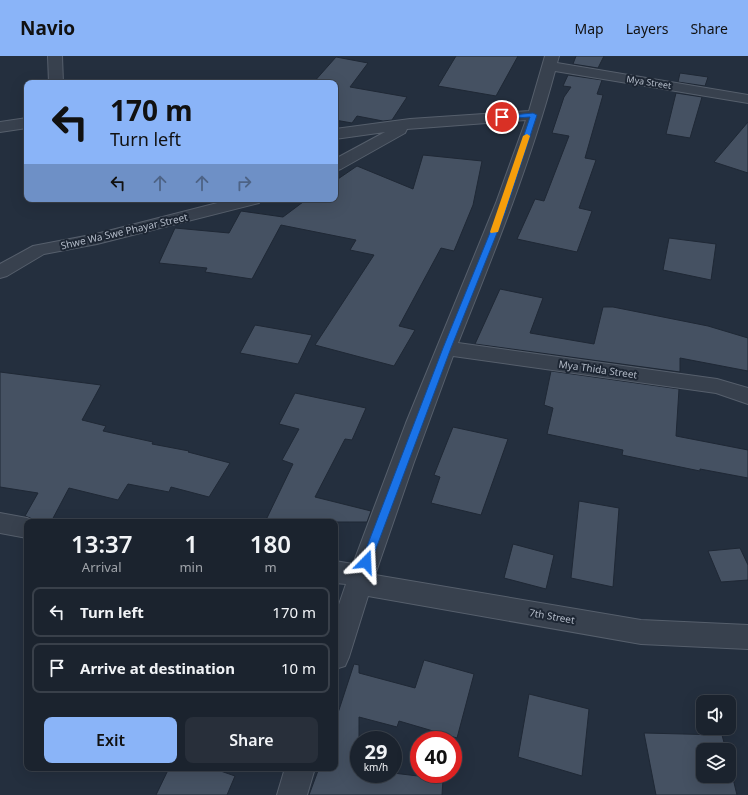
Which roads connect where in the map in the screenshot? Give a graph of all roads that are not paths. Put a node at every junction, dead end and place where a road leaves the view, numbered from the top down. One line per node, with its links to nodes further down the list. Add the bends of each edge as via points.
1 (55, 56): 3 (street)
2 (551, 61): 4 (street, Mya Street); 5 (street)
3 (56, 80)
4 (748, 99)
5 (533, 115): 7 (street); 13 (street, via 502,213)
6 (24, 123): 8 (street)
7 (410, 124): 9 (street); 10 (street)
8 (0, 127)
9 (338, 134)
10 (338, 164)
11 (240, 202): 12 (street, Shwe Wa Swe Phayar Street, via 97,239 38,250)
12 (0, 272)
13 (447, 348): 14 (street, Mya Thida Street, via 717,386); 18 (street)
14 (748, 396)
15 (0, 523): 16 (street)
16 (24, 527)
17 (338, 573): 18 (street, 7th Street)
18 (360, 579): 19 (street, 7th Street, via 641,632); 20 (street)
19 (748, 637)
20 (338, 648)
21 (299, 771): 22 (street)
22 (292, 795)

